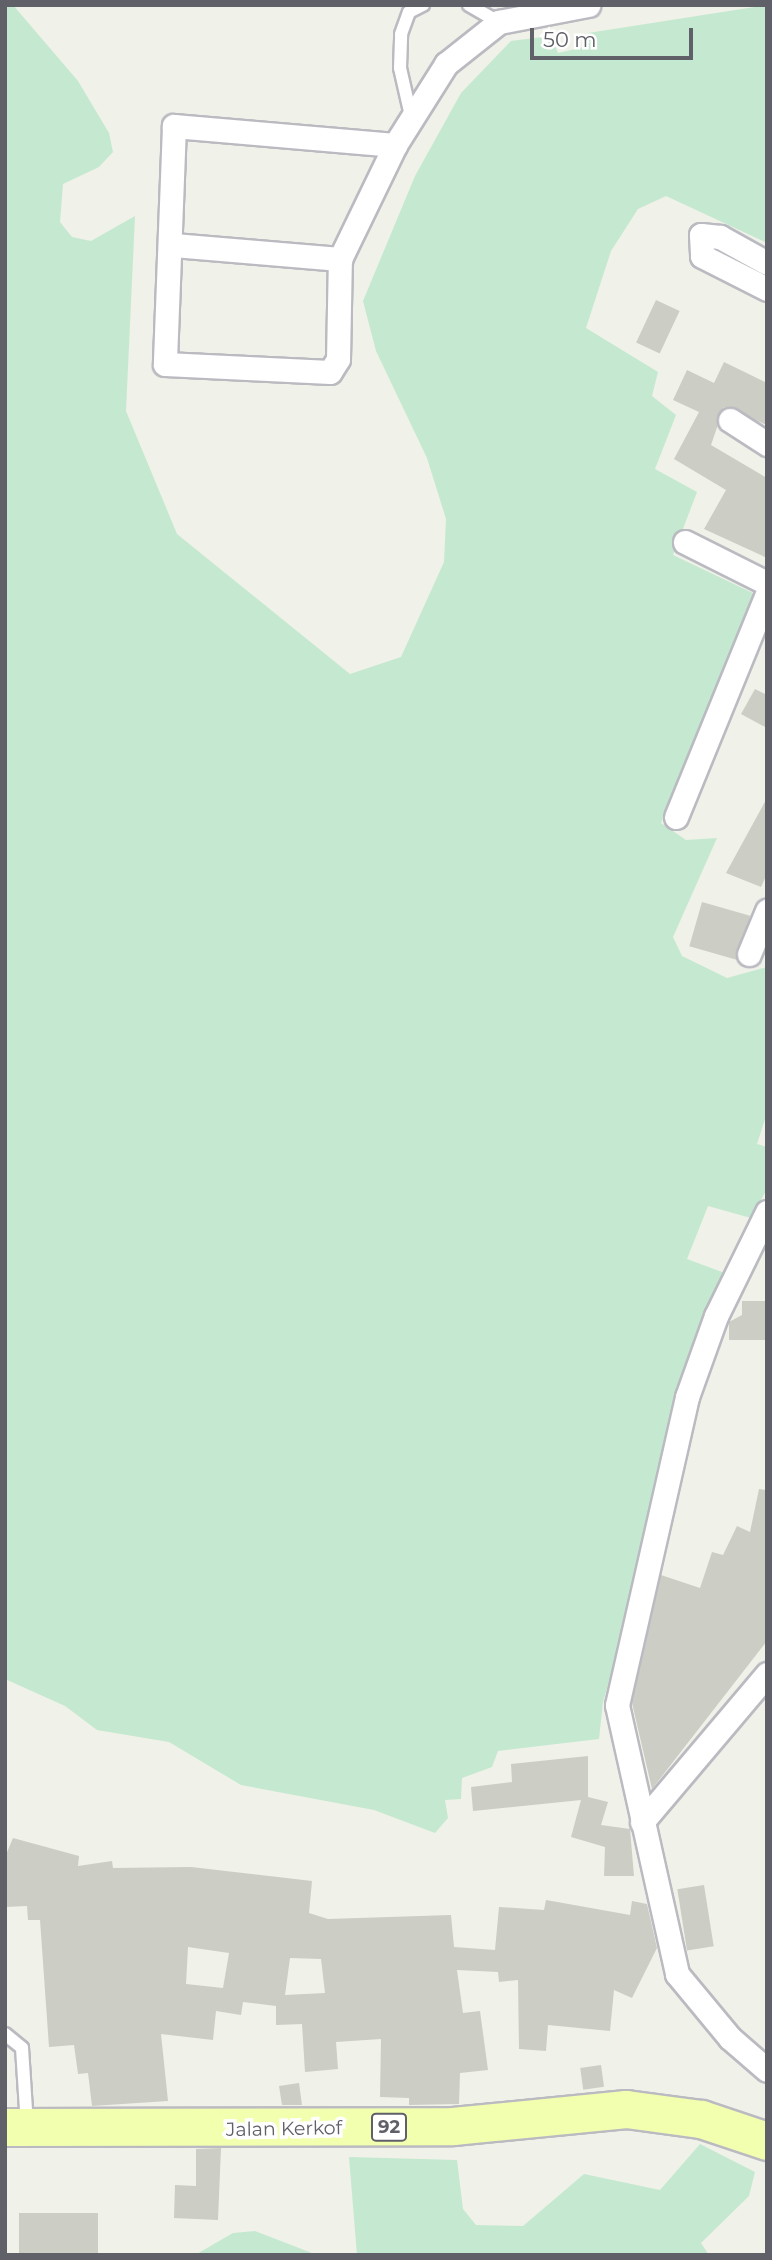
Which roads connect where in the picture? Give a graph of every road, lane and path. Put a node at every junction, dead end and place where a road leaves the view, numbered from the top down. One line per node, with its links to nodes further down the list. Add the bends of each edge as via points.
1 (423, 5): 5 (lane, via 409,12 401,34 400,68)
2 (469, 5): 4 (lane)
3 (588, 5): 4 (street)
4 (499, 23): 5 (street, via 446,65)
5 (411, 116): 6 (street)
6 (395, 145): 7 (street, via 174,126); 8 (street)
7 (173, 245): 8 (street); 8 (street, via 161,351 165,364 330,372 338,359)
8 (340, 259)
9 (767, 263): 10 (street, via 720,237 701,235 702,256)
10 (767, 289)
11 (730, 421): 12 (street)
12 (767, 444)
13 (685, 542): 14 (street)
14 (767, 583)
15 (767, 594): 16 (street)
16 (676, 817)
17 (767, 911): 18 (street)
18 (749, 954)
19 (767, 1212): 21 (street, via 716,1316 687,1397 656,1550 617,1682 620,1736)
20 (767, 1674): 21 (street)
21 (642, 1822): 23 (street, via 677,1974 730,2038)
22 (5, 2034): 24 (lane, via 22,2048)
23 (767, 2070)
24 (16, 2127): 25 (main road, Jalan Kerkof / 92, via 453,2126 626,2109 701,2119)
25 (767, 2141)

